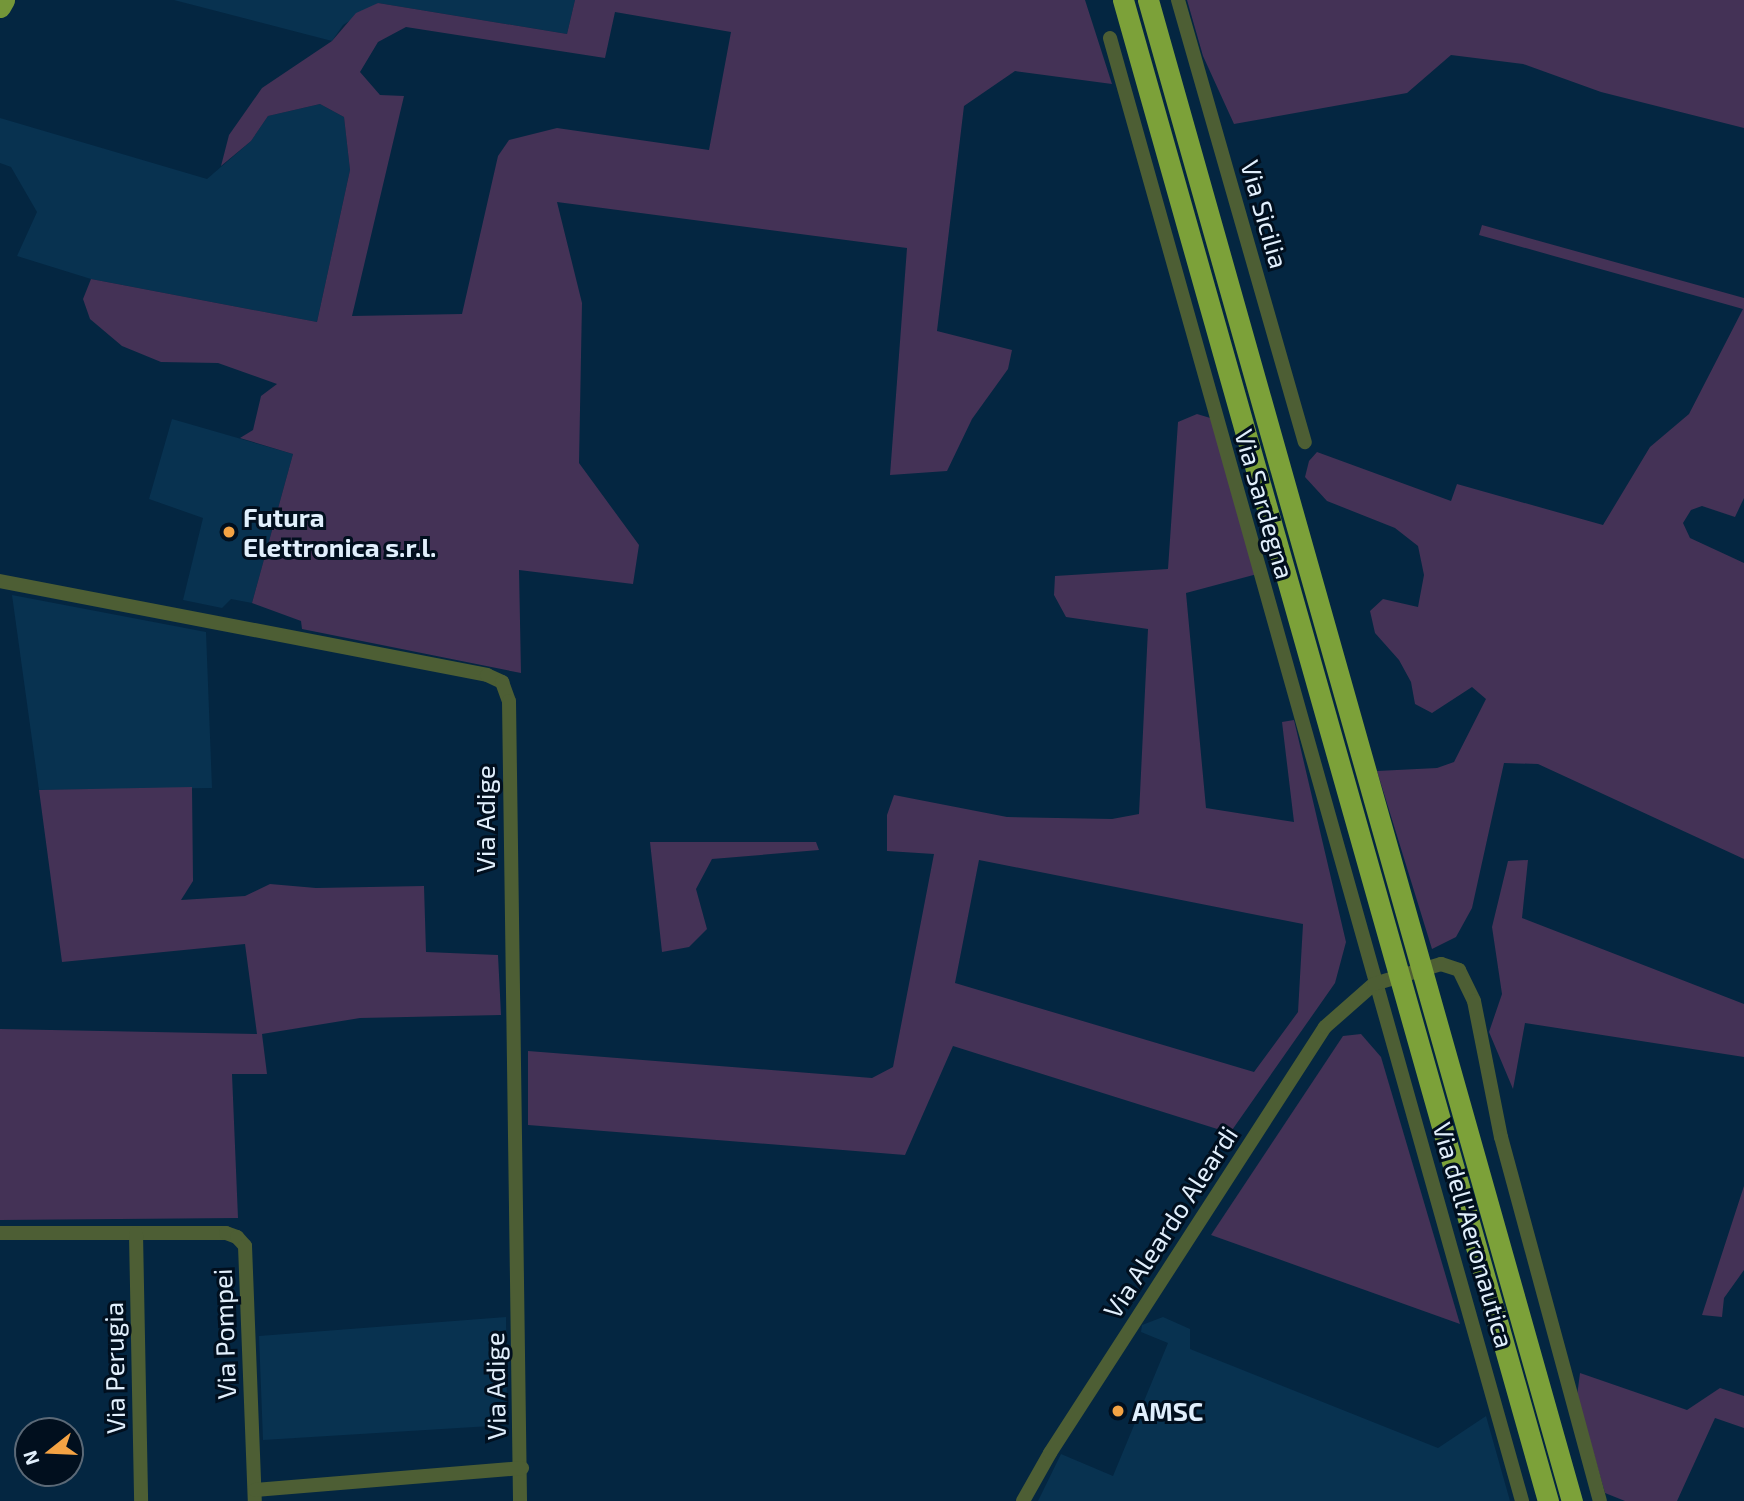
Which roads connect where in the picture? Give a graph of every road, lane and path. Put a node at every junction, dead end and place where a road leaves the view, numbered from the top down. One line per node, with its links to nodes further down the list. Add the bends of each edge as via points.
1 (4, 0): 5 (main road)
2 (1123, 0): 18 (highway)
3 (1148, 0): 19 (highway)
4 (1178, 0): 7 (street, Via Sicilia)
5 (0, 7)
6 (1110, 38): 9 (street, Via Sardegna)
7 (1305, 442)
8 (0, 581): 12 (street, Via Adige, via 487,675 502,682 509,701)
9 (1381, 982): 16 (street, Via Aleardo Aleardi, via 1325,1027 1049,1452); 17 (street, Via dell'Aeronautica); 20 (street, via 1441,964 1459,970 1474,1001 1500,1137)
10 (0, 1233): 11 (street, Via Pompei)
11 (136, 1234): 13 (street, Via Pompei, via 226,1233 245,1246); 14 (street, Via Perugia)
12 (522, 1468): 13 (street, Via Adige); 15 (street, Via Adige)
13 (255, 1496)
14 (141, 1501)
15 (520, 1501)
16 (1023, 1501)
17 (1522, 1501)
18 (1548, 1501)
19 (1572, 1501)
20 (1600, 1501)

